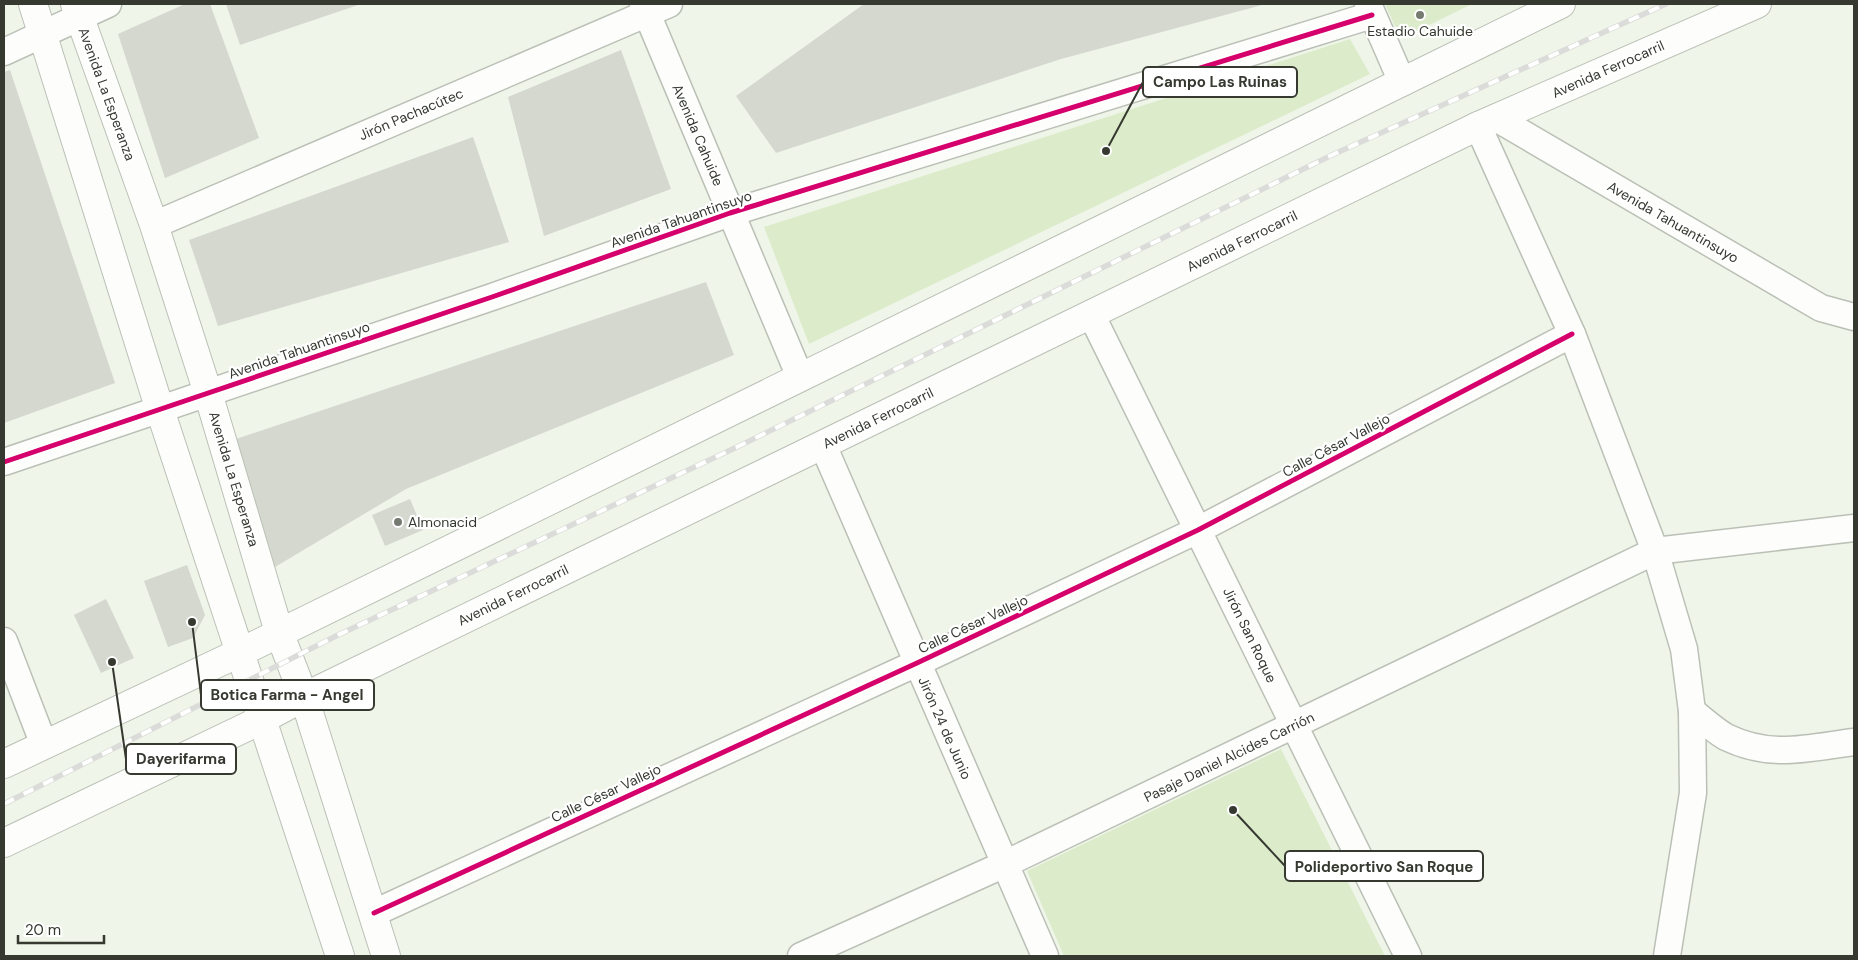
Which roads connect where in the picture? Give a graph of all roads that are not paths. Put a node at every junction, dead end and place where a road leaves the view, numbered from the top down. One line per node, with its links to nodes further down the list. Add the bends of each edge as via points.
1 (33, 4): 8 (main road)
2 (108, 4): 7 (street)
3 (1561, 4): 10 (main road)
4 (1757, 4): 11 (main road, Avenida Ferrocarril)
5 (653, 7): 12 (street, Avenida Cahuide); 13 (street, Jirón Pachacútec)
6 (1370, 9): 10 (street); 12 (street, Avenida Tahuantinsuyo)
7 (77, 10): 8 (street); 13 (main road, Avenida La Esperanza)
8 (43, 34): 9 (street); 19 (main road)
9 (4, 52)
10 (1402, 82): 17 (main road)
11 (1487, 122): 14 (main road, Avenida Ferrocarril); 15 (street, Avenida Tahuantinsuyo, via 1821,308); 16 (street)
12 (730, 213): 17 (street, Avenida Cahuide); 18 (street, Avenida Tahuantinsuyo)
13 (154, 224): 18 (main road, Avenida La Esperanza)
14 (1091, 314): 20 (main road, Avenida Ferrocarril); 23 (street, Jirón San Roque)
15 (1854, 317)
16 (1572, 334): 23 (street, Calle César Vallejo); 24 (street)
17 (800, 377): 25 (main road)
18 (208, 393): 19 (street, Avenida Tahuantinsuyo); 25 (main road, Avenida La Esperanza)
19 (160, 410): 21 (street, Avenida Tahuantinsuyo); 27 (main road)
20 (823, 444): 28 (street, Jirón 24 de Junio); 29 (main road, Avenida Ferrocarril)
21 (4, 462)
22 (1854, 528): 24 (street, Pasaje Daniel Alcides Carrión)
23 (1198, 530): 28 (street, Calle César Vallejo); 32 (street, Jirón San Roque)
24 (1655, 551): 30 (street, via 1684,649); 32 (street, Pasaje Daniel Alcides Carrión)
25 (279, 632): 27 (main road); 29 (main road, Avenida La Esperanza)
26 (4, 642): 34 (street)
27 (240, 652): 31 (main road); 34 (main road)
28 (917, 662): 37 (street, Jirón 24 de Junio); 38 (street, Calle César Vallejo)
29 (304, 696): 31 (main road, Avenida Ferrocarril); 38 (main road, Avenida La Esperanza)
30 (1692, 712): 33 (street, via 1725,736 1756,748 1780,752); 44 (street, via 1693,793)
31 (261, 720): 36 (main road, Avenida Ferrocarril); 39 (main road)
32 (1294, 726): 37 (street, Pasaje Daniel Alcides Carrión); 43 (street, Jirón San Roque)
33 (1854, 742)
34 (44, 745): 35 (main road)
35 (4, 764)
36 (4, 843)
37 (1005, 864): 41 (street, Pasaje Daniel Alcides Carrión); 42 (street, Jirón 24 de Junio)
38 (374, 913): 40 (main road, Avenida La Esperanza)
39 (340, 956)
40 (386, 956)
41 (801, 956)
42 (1045, 956)
43 (1408, 956)
44 (1667, 956)

